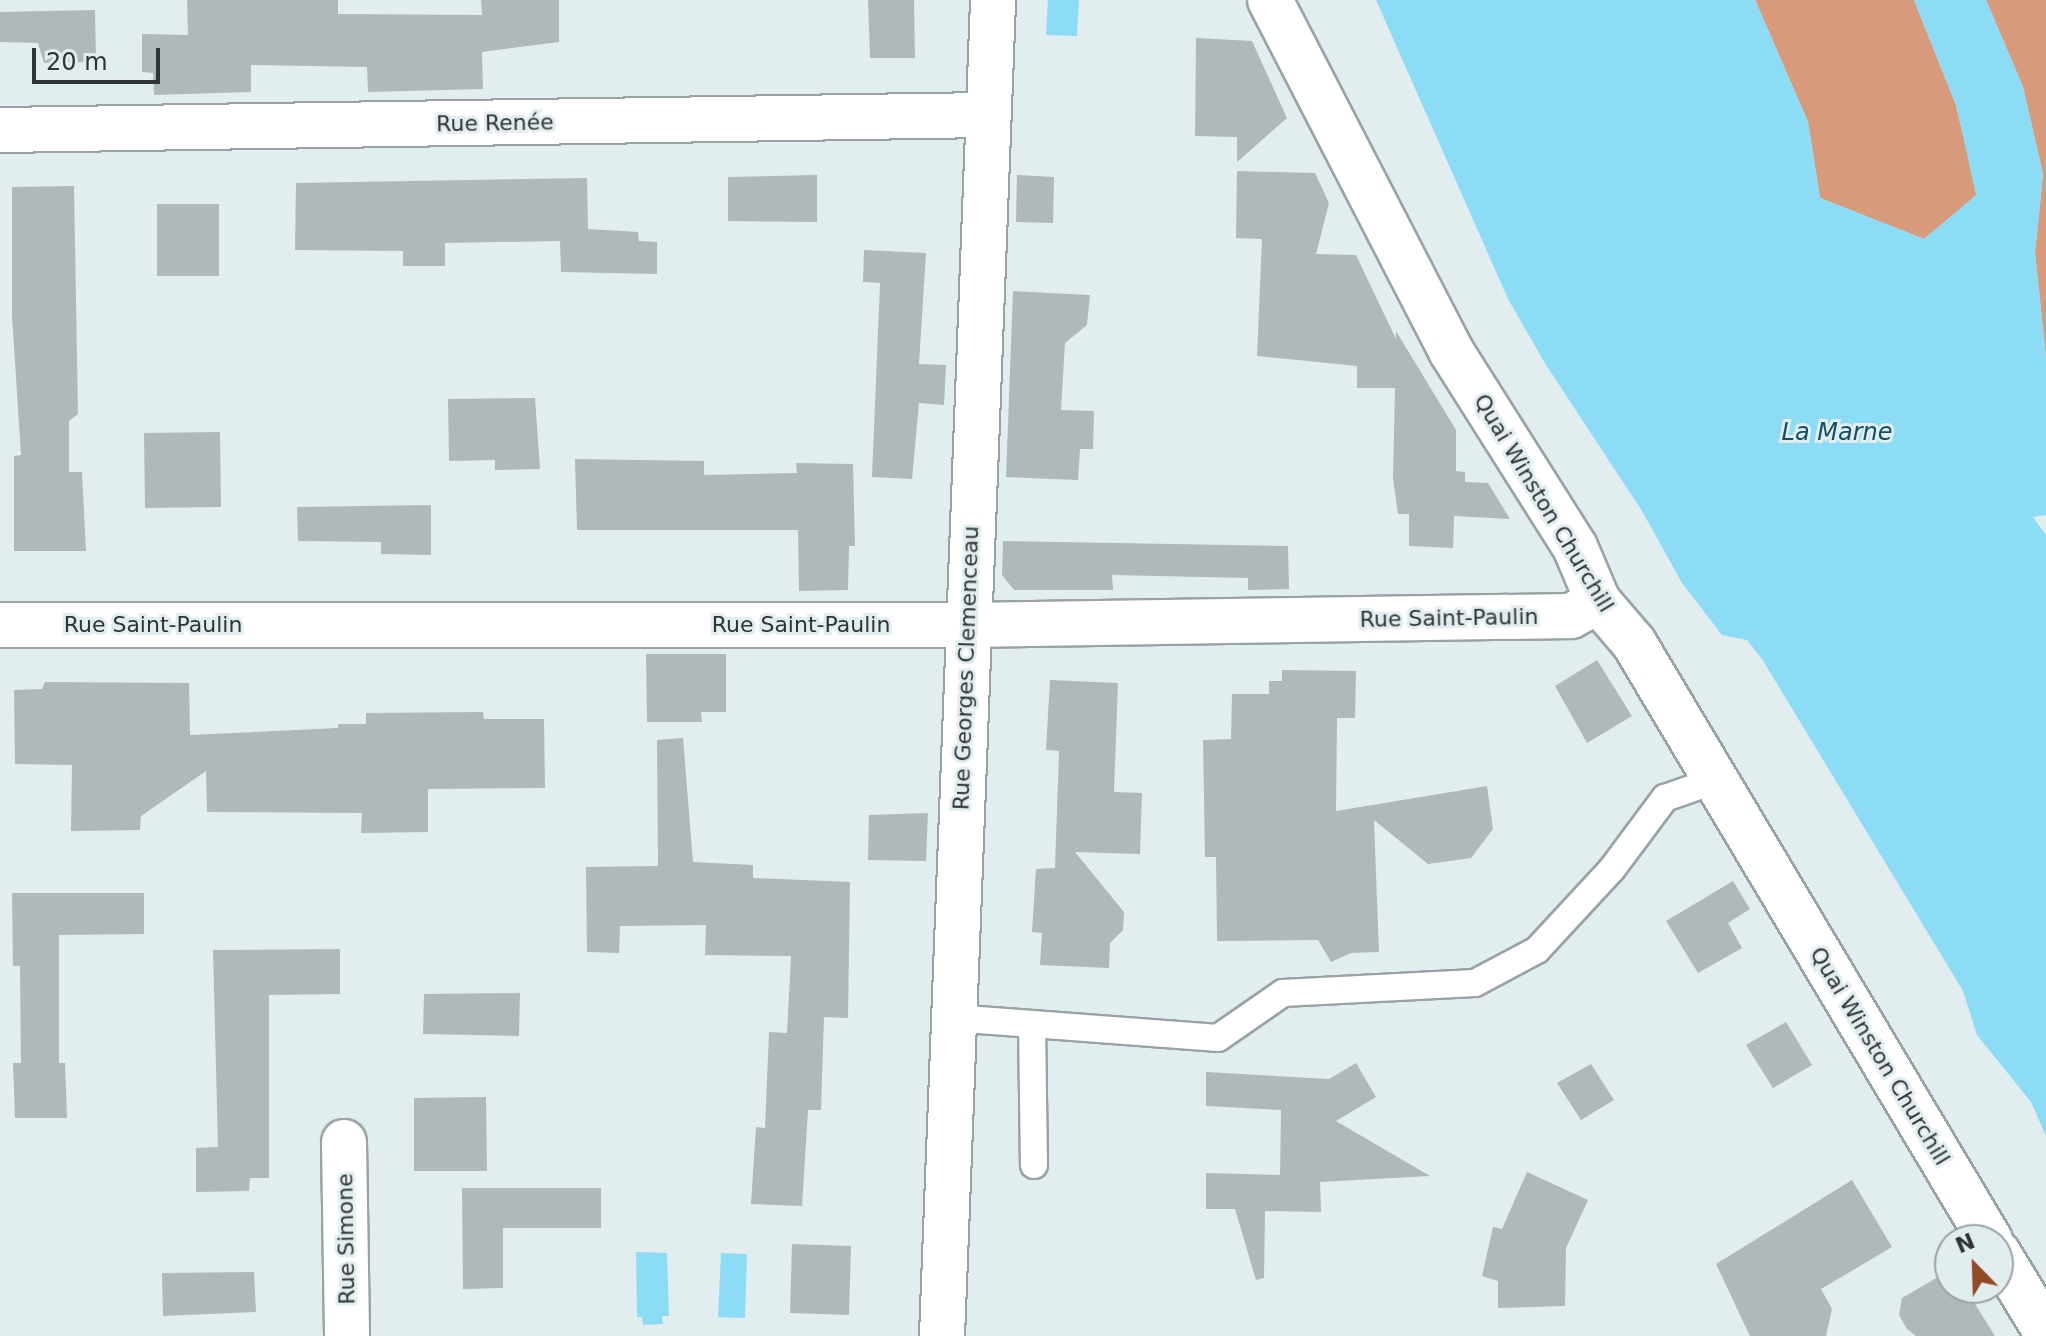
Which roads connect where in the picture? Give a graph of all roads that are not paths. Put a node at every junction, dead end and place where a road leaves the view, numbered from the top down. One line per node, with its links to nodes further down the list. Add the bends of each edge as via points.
1 (993, 0): 3 (street, Rue Georges Clemenceau)
2 (1270, 0): 5 (street, Quai Winston Churchill, via 1413,283 1575,547)
3 (989, 115): 4 (street, Rue Renée); 7 (street, Rue Georges Clemenceau)
4 (0, 130)
5 (1598, 601): 7 (street, Rue Saint-Paulin, via 1571,616); 8 (street, Quai Winston Churchill, via 1634,643)
6 (0, 625): 7 (street, Rue Saint-Paulin)
7 (968, 625): 9 (street, Rue Georges Clemenceau)
8 (1716, 780): 10 (lane, via 1665,798 1612,869 1537,950 1475,983 1283,993 1218,1038); 13 (street, Quai Winston Churchill)
9 (953, 1018): 10 (lane); 17 (street, Rue Georges Clemenceau)
10 (1032, 1024): 12 (lane)
11 (344, 1142): 16 (street, Rue Simone)
12 (1034, 1165)
13 (1980, 1224)
14 (2014, 1279): 15 (street)
15 (2046, 1332)
16 (347, 1336)
17 (942, 1336)

